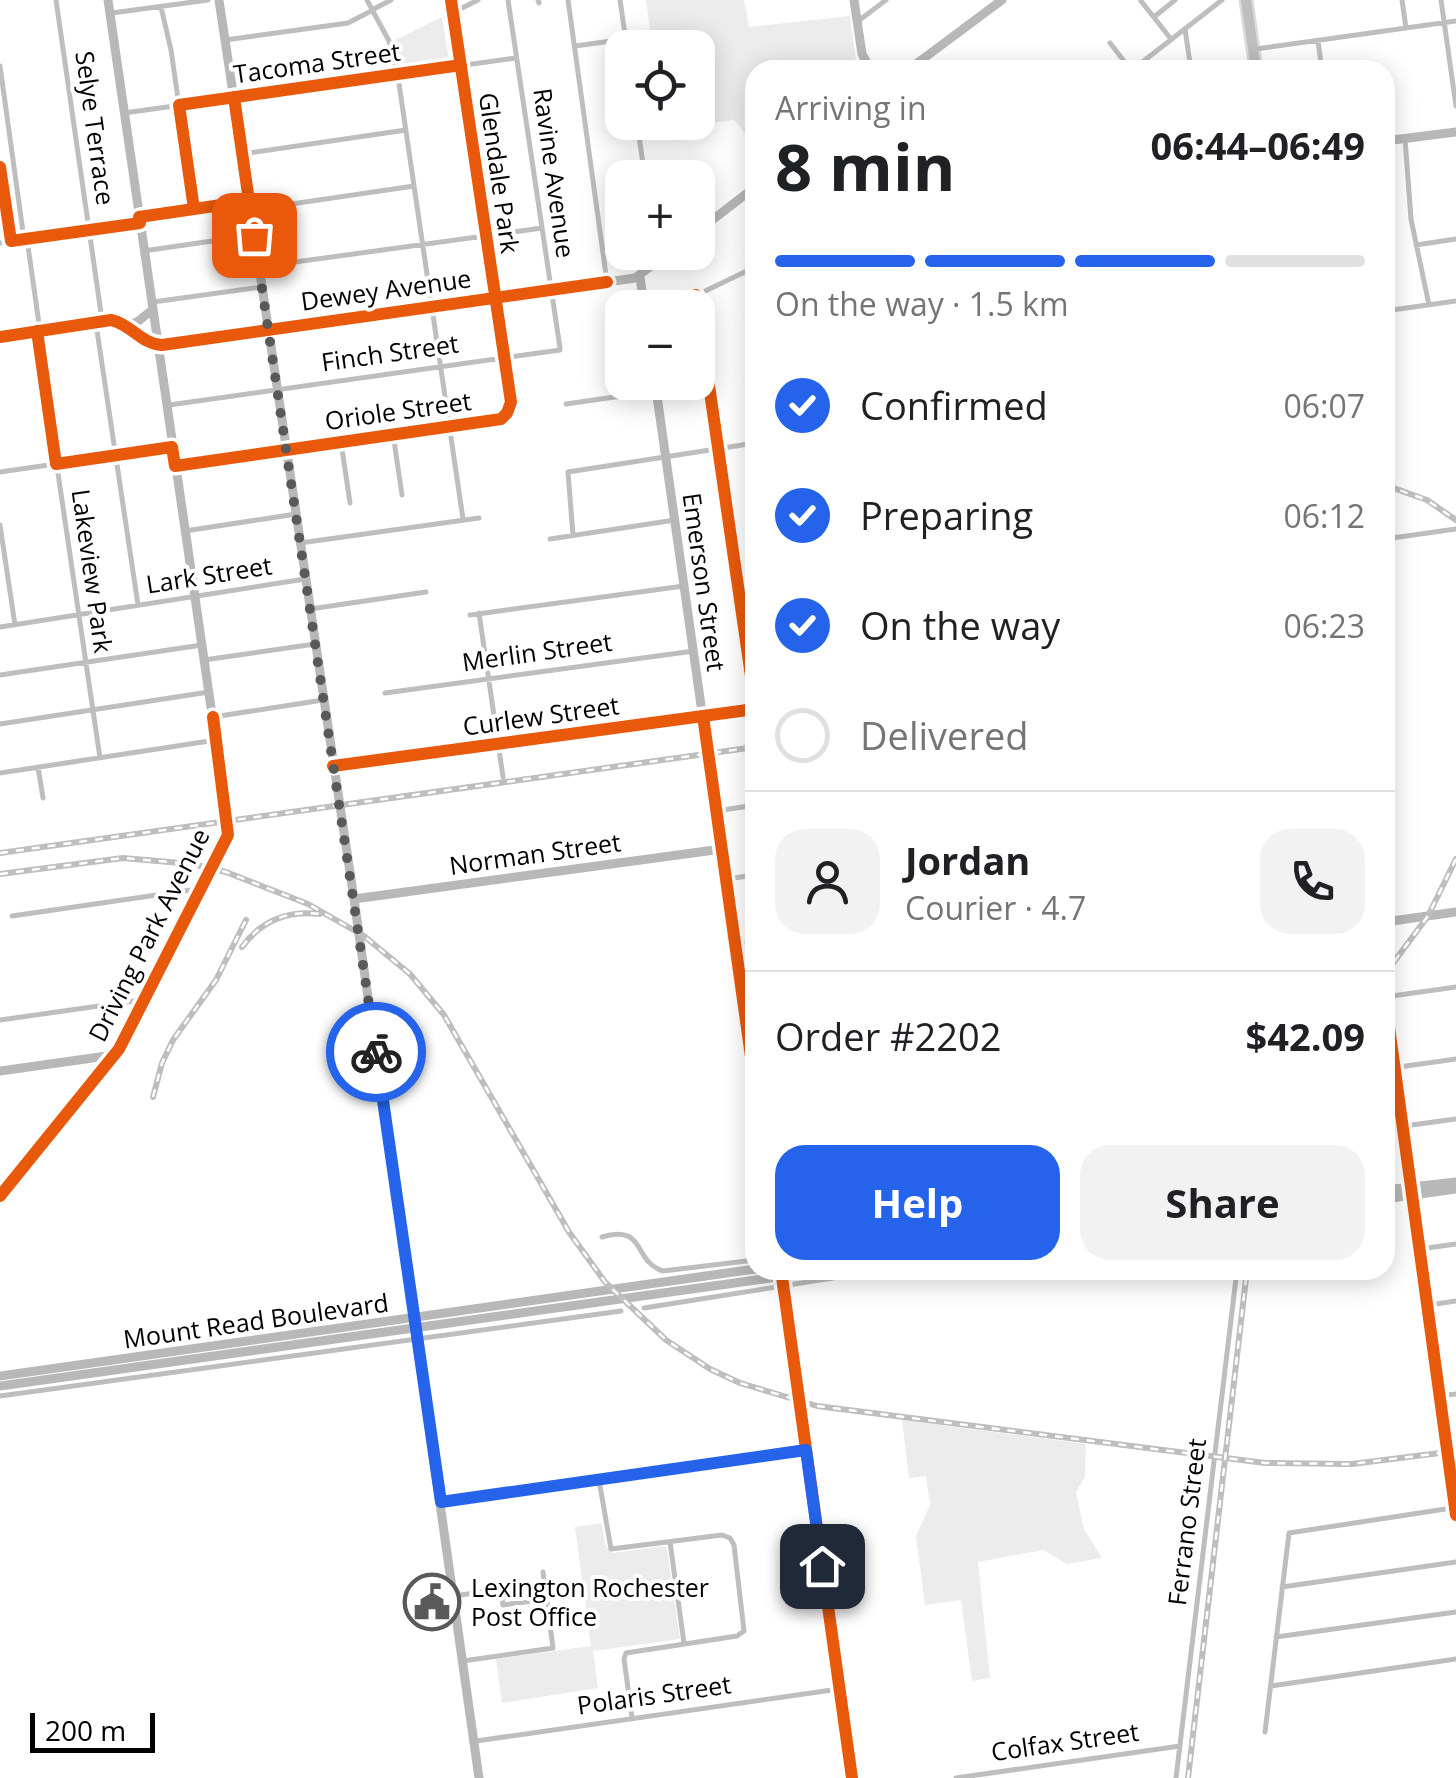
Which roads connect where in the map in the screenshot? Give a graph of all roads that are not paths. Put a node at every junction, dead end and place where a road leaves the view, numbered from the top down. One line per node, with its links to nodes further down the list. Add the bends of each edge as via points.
1 (56, 0): 71 (street, Selye Terrace)
2 (108, 0): 24 (street, Driving Park Avenue)
3 (208, 0): 21 (street)
4 (219, 0): 32 (street)
5 (367, 0): 22 (street)
6 (391, 0): 22 (street)
7 (448, 0): 23 (street, Glendale Park)
8 (478, 0): 23 (street)
9 (508, 0): 39 (street, Ravine Avenue)
10 (568, 0): 37 (street)
11 (620, 0): 31 (street)
12 (854, 0): 26 (street)
13 (886, 0): 26 (street)
14 (1002, 0): 41 (street)
15 (1175, 0): 25 (street)
16 (1222, 0): 30 (street)
17 (1246, 0): 38 (main road)
18 (1402, 0): 29 (street)
19 (1442, 0): 28 (street)
20 (1141, 1): 25 (street)
21 (161, 6): 24 (street); 52 (street)
22 (373, 10): 32 (street, via 346,23); 49 (street)
23 (450, 13): 48 (street, Glendale Park)
24 (110, 14): 54 (street, Driving Park Avenue)
25 (1154, 16): 33 (street)
26 (857, 22): 40 (street)
27 (1456, 22): 28 (street)
28 (1444, 23): 29 (street); 53 (street)
29 (1406, 28): 34 (street)
30 (1185, 29): 33 (street); 44 (street)
31 (625, 30)
32 (226, 40): 51 (street)
33 (1172, 40): 43 (street)
34 (1318, 41): 38 (street); 46 (street)
35 (605, 42): 37 (street)
36 (1110, 43): 42 (street)
37 (575, 46): 85 (street)
38 (1253, 50): 45 (main road)
39 (516, 58): 48 (street, Tacoma Street); 70 (street, Ravine Avenue)
40 (865, 60)
41 (921, 60)
42 (1123, 60)
43 (1145, 60)
44 (1190, 60)
45 (1254, 60)
46 (1321, 60)
47 (0, 66): 50 (street, Lakeview Park)
48 (458, 66): 49 (street, Tacoma Street); 73 (street, Glendale Park)
49 (397, 74): 51 (street, Tacoma Street); 55 (street)
50 (1, 85): 56 (street, Lakeview Park)
51 (234, 98): 52 (street, Tacoma Street); 61 (street)
52 (179, 105): 54 (street, Tacoma Street); 67 (street)
53 (1456, 106)
54 (124, 113): 69 (street, Driving Park Avenue)
55 (406, 130): 61 (street); 64 (street)
56 (9, 132): 58 (street); 74 (street, Lakeview Park)
57 (1456, 132): 59 (street)
58 (0, 133)
59 (1404, 138): 60 (street); 79 (street)
60 (1395, 139)
61 (242, 154): 66 (street)
62 (0, 167): 63 (street)
63 (1, 183): 76 (street)
64 (414, 186): 66 (street); 78 (street)
65 (745, 195): 68 (street)
66 (250, 205): 67 (street); 72 (street)
67 (194, 209): 69 (street)
68 (715, 218)
69 (139, 220): 71 (street); 80 (street, Driving Park Avenue)
70 (542, 228): 73 (street); 87 (street, Ravine Avenue)
71 (90, 230): 74 (street); 96 (street, Selye Terrace)
72 (254, 235): 80 (street); 81 (street)
73 (483, 236): 78 (street); 90 (street, Glendale Park)
74 (26, 239): 76 (street); 99 (street, Lakeview Park)
75 (1456, 240): 79 (street)
76 (10, 241): 77 (street)
77 (0, 242)
78 (422, 244): 81 (street); 93 (street)
79 (1416, 245): 92 (street)
80 (144, 251): 94 (street, Driving Park Avenue)
81 (259, 267): 86 (street)
82 (645, 270): 84 (street, Dewey Avenue)
83 (745, 271): 89 (street)
84 (640, 276): 85 (street, Dewey Avenue); 88 (street)
85 (608, 282): 87 (street, Dewey Avenue)
86 (262, 287): 94 (street); 98 (street)
87 (551, 290): 90 (street, Dewey Avenue); 102 (street, Ravine Avenue)
88 (642, 290)
89 (706, 290)
90 (492, 298): 93 (street, Dewey Avenue); 103 (street, Glendale Park)
91 (1456, 301): 92 (street)
92 (1429, 305): 95 (street)
93 (432, 306): 98 (street, Dewey Avenue); 104 (street)
94 (150, 307): 97 (street, via 137,322); 101 (street, Driving Park Avenue)
95 (1395, 310)
96 (99, 321): 97 (street); 99 (street); 119 (street, Selye Terrace)
97 (125, 324): 101 (street)
98 (268, 330): 101 (street, Dewey Avenue); 105 (street)
99 (38, 331): 100 (street); 121 (street, Lakeview Park)
100 (0, 336)
101 (156, 345): 110 (street, Driving Park Avenue)
102 (560, 351): 103 (street, Finch Street)
103 (501, 358): 104 (street, Finch Street); 111 (street, Glendale Park, via 511,402)
104 (440, 366): 105 (street, Finch Street); 112 (street)
105 (277, 390): 110 (street, Finch Street); 118 (street)
106 (605, 397): 109 (street)
107 (658, 400): 120 (street, Emerson Street)
108 (711, 400): 117 (street)
109 (566, 404)
110 (166, 406): 116 (street, Driving Park Avenue)
111 (507, 413): 112 (street, Oriole Street)
112 (450, 426): 113 (street, Oriole Street); 128 (street)
113 (393, 434): 114 (street, Oriole Street); 124 (street)
114 (341, 442): 118 (street, Oriole Street); 125 (street)
115 (745, 444): 117 (street)
116 (172, 447): 119 (street); 122 (street, Driving Park Avenue)
117 (718, 448): 120 (street); 148 (street)
118 (286, 450): 122 (street, Oriole Street); 126 (street)
119 (116, 455): 121 (street); 141 (street, Selye Terrace)
120 (666, 456): 129 (street, Emerson Street); 133 (street, via 568,472)
121 (56, 464): 123 (street); 145 (street, Lakeview Park)
122 (175, 466): 132 (street, Driving Park Avenue)
123 (0, 472)
124 (402, 495)
125 (350, 502)
126 (296, 514): 132 (street); 136 (street)
127 (479, 518): 128 (street)
128 (463, 519): 136 (street)
129 (675, 520): 133 (street); 138 (street, Emerson Street)
130 (0, 525): 146 (street)
131 (1456, 529): 134 (street)
132 (185, 531): 140 (street, Driving Park Avenue)
133 (573, 536): 135 (street)
134 (1395, 538)
135 (550, 539)
136 (300, 544): 137 (street)
137 (305, 580): 140 (street, Lark Street); 142 (street)
138 (684, 586): 143 (street); 151 (street, Emerson Street)
139 (426, 592): 142 (street)
140 (195, 598): 141 (street, Lark Street); 150 (street, Driving Park Avenue)
141 (138, 607): 145 (street, Lark Street)
142 (310, 609): 149 (street)
143 (479, 614): 144 (street); 155 (street)
144 (470, 615)
145 (79, 616): 146 (street, Lark Street); 153 (street, Lakeview Park)
146 (15, 625): 147 (street, Lark Street)
147 (0, 627)
148 (745, 637)
149 (315, 644): 152 (street); 158 (street)
150 (202, 645): 152 (street, Driving Park Avenue); 153 (street)
151 (694, 652): 155 (street, Merlin Street); 161 (street, Emerson Street)
152 (204, 660): 156 (street, Driving Park Avenue)
153 (86, 663): 154 (street); 160 (street, Lakeview Park)
154 (0, 676)
155 (488, 679): 157 (street, Merlin Street); 165 (street)
156 (209, 692): 160 (street); 162 (street, Driving Park Avenue)
157 (385, 692)
158 (323, 700): 162 (street); 167 (street)
159 (745, 709): 161 (street, Curlew Street)
160 (93, 710): 163 (street); 166 (street, Lakeview Park)
161 (703, 716): 165 (street, Curlew Street); 173 (street, Emerson Street)
162 (212, 717): 164 (street, Driving Park Avenue)
163 (0, 724)
164 (216, 740): 166 (street); 177 (street, Driving Park Avenue, via 229,831)
165 (498, 744): 167 (street, Curlew Street); 170 (street)
166 (100, 758): 168 (street)
167 (333, 766): 178 (street)
168 (38, 767): 169 (street); 171 (street)
169 (0, 773)
170 (503, 777)
171 (43, 798)
172 (745, 807): 173 (street)
173 (716, 811): 174 (street, Emerson Street)
174 (722, 849): 176 (street, Emerson Street); 178 (street, Norman Street)
175 (745, 876): 176 (street)
176 (726, 879): 183 (street, Emerson Street)
177 (201, 889): 180 (street); 187 (street, Driving Park Avenue)
178 (354, 899): 215 (street)
179 (1456, 912): 181 (street)
180 (12, 916)
181 (1395, 921)
182 (745, 944): 183 (street)
183 (736, 946): 185 (street, Emerson Street)
184 (1456, 987): 186 (street)
185 (745, 988)
186 (1395, 996)
187 (144, 1000): 188 (street); 189 (street, Driving Park Avenue)
188 (0, 1020)
189 (114, 1055): 192 (street); 199 (street, Driving Park Avenue)
190 (1456, 1059): 191 (street)
191 (1395, 1067)
192 (0, 1071)
193 (1395, 1090): 195 (main road)
194 (1456, 1119): 195 (street)
195 (1403, 1126): 198 (main road)
196 (1456, 1186): 198 (street)
197 (1395, 1190): 198 (street)
198 (1412, 1191): 200 (street); 203 (main road)
199 (0, 1196)
200 (1395, 1196)
201 (602, 1237): 204 (street, via 631,1236 662,1271)
202 (1456, 1244): 203 (street)
203 (1420, 1249): 211 (main road)
204 (745, 1261)
205 (745, 1271): 215 (street, Mount Read Boulevard)
206 (761, 1280): 214 (street, Mount Read Boulevard)
207 (769, 1280): 212 (street, Mount Read Boulevard)
208 (782, 1280): 224 (street)
209 (1236, 1280): 244 (street, Ferrano Street)
210 (1456, 1301): 211 (street)
211 (1427, 1305): 223 (main road)
212 (644, 1308)
213 (621, 1311): 216 (street, Mount Read Boulevard)
214 (469, 1322): 215 (street, Mount Read Boulevard); 216 (street)
215 (416, 1329): 216 (street, Mount Read Boulevard); 217 (street, Mount Read Boulevard); 218 (street, Mount Read Boulevard); 219 (street, Mount Read Boulevard); 226 (street)
216 (461, 1333)
217 (140, 1366): 219 (street); 220 (street, Mount Read Boulevard)
218 (0, 1376)
219 (130, 1378): 222 (street, Mount Read Boulevard)
220 (0, 1386)
221 (1456, 1394): 223 (street)
222 (0, 1396)
223 (1440, 1396): 227 (main road)
224 (806, 1450): 225 (street); 240 (street)
225 (599, 1480): 226 (street); 228 (street, via 609,1547)
226 (441, 1502): 232 (street)
227 (1456, 1512): 231 (street, via 1289,1533)
228 (670, 1542): 236 (street); 236 (street, via 722,1535 734,1545 744,1631)
229 (1456, 1562): 231 (street)
230 (543, 1572): 233 (street)
231 (1282, 1587): 235 (street)
232 (454, 1596): 233 (street, via 501,1590 503,1605); 238 (street)
233 (546, 1599): 238 (street, via 553,1648)
234 (1456, 1612): 235 (street)
235 (1276, 1637): 239 (street)
236 (684, 1644): 241 (street, via 625,1655)
237 (1456, 1660): 239 (street)
238 (463, 1661): 243 (street)
239 (1270, 1686): 242 (street)
240 (839, 1689): 241 (street, Polaris Street); 246 (street)
241 (632, 1718): 243 (street, Polaris Street)
242 (1265, 1732)
243 (474, 1741): 245 (street)
244 (1180, 1746): 247 (street, Colfax Street); 248 (street, Ferrano Street)
245 (479, 1778)
246 (852, 1778)
247 (956, 1778)
248 (1176, 1778)

